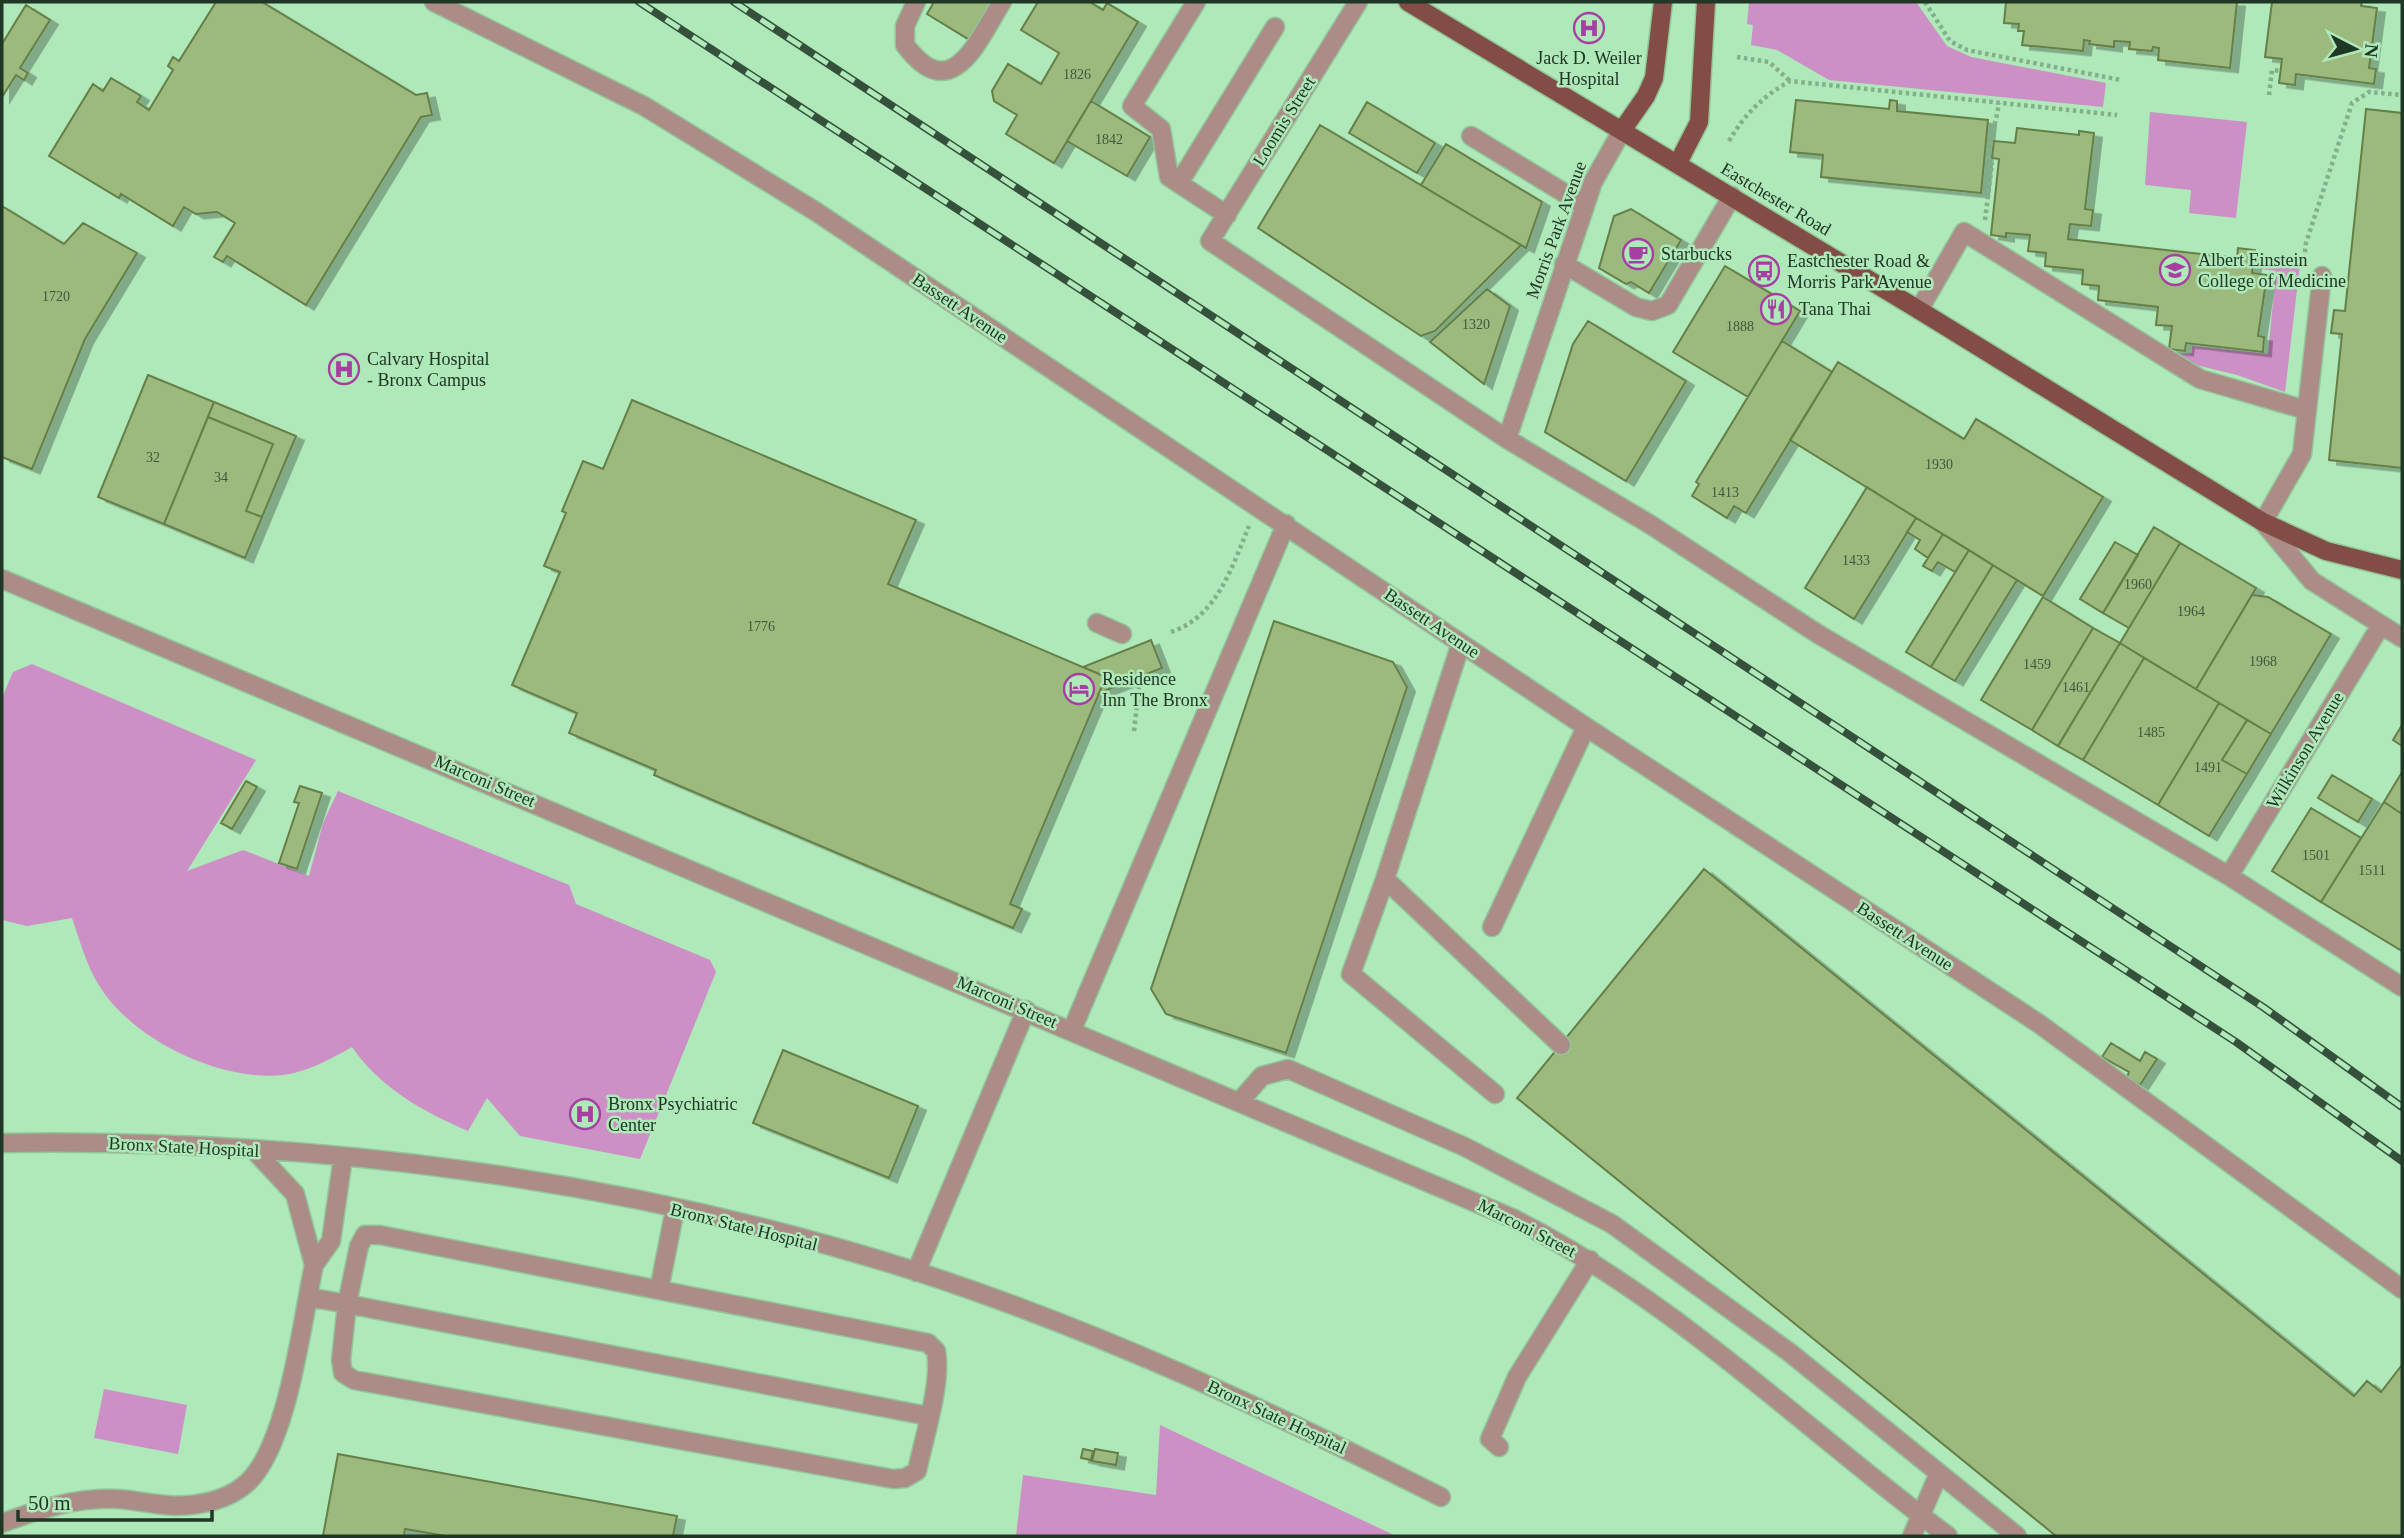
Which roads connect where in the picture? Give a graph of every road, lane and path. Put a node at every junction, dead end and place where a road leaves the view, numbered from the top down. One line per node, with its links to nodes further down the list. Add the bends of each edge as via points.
1 (434, 2): 34 (street, Bassett Avenue, via 678,126 815,211)
2 (916, 2): 3 (street, via 905,26 905,45 923,64 946,71 961,65)
3 (1002, 2)
4 (1196, 2): 24 (street, via 1132,106 1161,129 1169,177)
5 (1358, 2): 27 (street, Loomis Street)
6 (1408, 2): 20 (main road, Eastchester Road)
7 (1663, 2): 20 (main road, Morris Park Avenue, via 1654,78)
8 (1706, 2): 23 (main road, via 1699,122)
9 (1925, 2): 13 (path, via 1950,41 1967,50)
10 (1275, 27): 24 (street)
11 (1737, 57): 14 (path, via 1769,62)
12 (2280, 71): 15 (path, via 2272,70)
13 (2121, 80)
14 (1790, 81): 17 (path); 22 (path, via 1766,94 1742,119)
15 (2269, 95)
16 (2402, 95): 18 (path, via 2369,92)
17 (1999, 103): 19 (path); 28 (path, via 1990,140 1985,222)
18 (2352, 103)
19 (2117, 115)
20 (1623, 129): 23 (main road, Eastchester Road); 26 (street, Morris Park Avenue, via 1602,161)
21 (1471, 136): 26 (street)
22 (1730, 141)
23 (1678, 163): 25 (main road, Eastchester Road)
24 (1179, 183): 27 (street)
25 (1732, 196): 29 (street, via 1668,305 1652,311 1636,307); 31 (main road, Eastchester Road)
26 (1584, 205): 29 (street, Morris Park Avenue)
27 (1227, 215): 33 (street, Loomis Street, via 1210,241)
28 (1964, 232): 31 (street); 32 (street, via 2200,379)
29 (1564, 264): 33 (street, Morris Park Avenue)
30 (2322, 276): 32 (street)
31 (1919, 310): 35 (main road, Eastchester Road)
32 (2306, 410): 35 (street, via 2302,454)
33 (1507, 439): 48 (street, via 1651,525 1818,634)
34 (1258, 506): 36 (street, Bassett Avenue); 41 (path, via 1216,598 1196,621)
35 (2263, 522): 37 (main road, Eastchester Road, via 2326,551); 40 (street, Eastchester Road, via 2312,581)
36 (1286, 524): 44 (street, Bassett Avenue); 53 (street)
37 (2402, 570)
38 (2, 579): 52 (street, Marconi Street)
39 (1097, 624): 42 (street)
40 (2381, 625): 43 (street, Eastchester Road); 48 (street, Wilkinson Avenue)
41 (1171, 632)
42 (1122, 634)
43 (2402, 638)
44 (1461, 643): 46 (street, Bassett Avenue); 49 (street)
45 (1139, 687): 47 (path)
46 (1586, 727): 50 (street); 64 (street, Bassett Avenue, via 2038,1023)
47 (1135, 731)
48 (2229, 876): 51 (street)
49 (1385, 879): 54 (street); 55 (street, via 1351,974)
50 (1492, 927)
51 (2402, 987)
52 (1026, 1010): 53 (street, Marconi Street); 63 (street)
53 (1072, 1030): 56 (street, Marconi Street)
54 (1560, 1045)
55 (1495, 1094)
56 (1240, 1101): 61 (street, Marconi Street, via 1474,1200); 70 (street, via 1262,1076 1288,1069 1465,1147 1612,1224 1789,1352)
57 (2, 1143): 58 (street, Bronx State Hospital)
58 (254, 1150): 59 (street, Bronx State Hospital); 62 (street, via 295,1194)
59 (343, 1157): 60 (street, Bronx State Hospital, via 485,1174); 62 (street, via 331,1241)
60 (675, 1209): 63 (street, Bronx State Hospital); 65 (street)
61 (1590, 1260): 69 (street, via 1517,1377 1490,1440); 72 (street, Marconi Street, via 1702,1338)
62 (314, 1265): 66 (street)
63 (916, 1272): 71 (street, Bronx State Hospital, via 1052,1320 1186,1375)
64 (2402, 1289)
65 (659, 1290): 67 (street, via 365,1235); 68 (street, via 928,1343 939,1363)
66 (307, 1297): 67 (street); 73 (street, via 278,1434 249,1482 219,1500 189,1505 115,1499 55,1505)
67 (347, 1304): 68 (street); 68 (street, via 341,1360 343,1373 354,1380 893,1479 917,1471)
68 (928, 1416)
69 (1499, 1447)
70 (1939, 1473): 72 (street); 76 (street)
71 (1440, 1497)
72 (1921, 1516): 74 (street); 75 (street, Marconi Street)
73 (2, 1523)
74 (1912, 1536)
75 (1948, 1536)
76 (2017, 1536)

